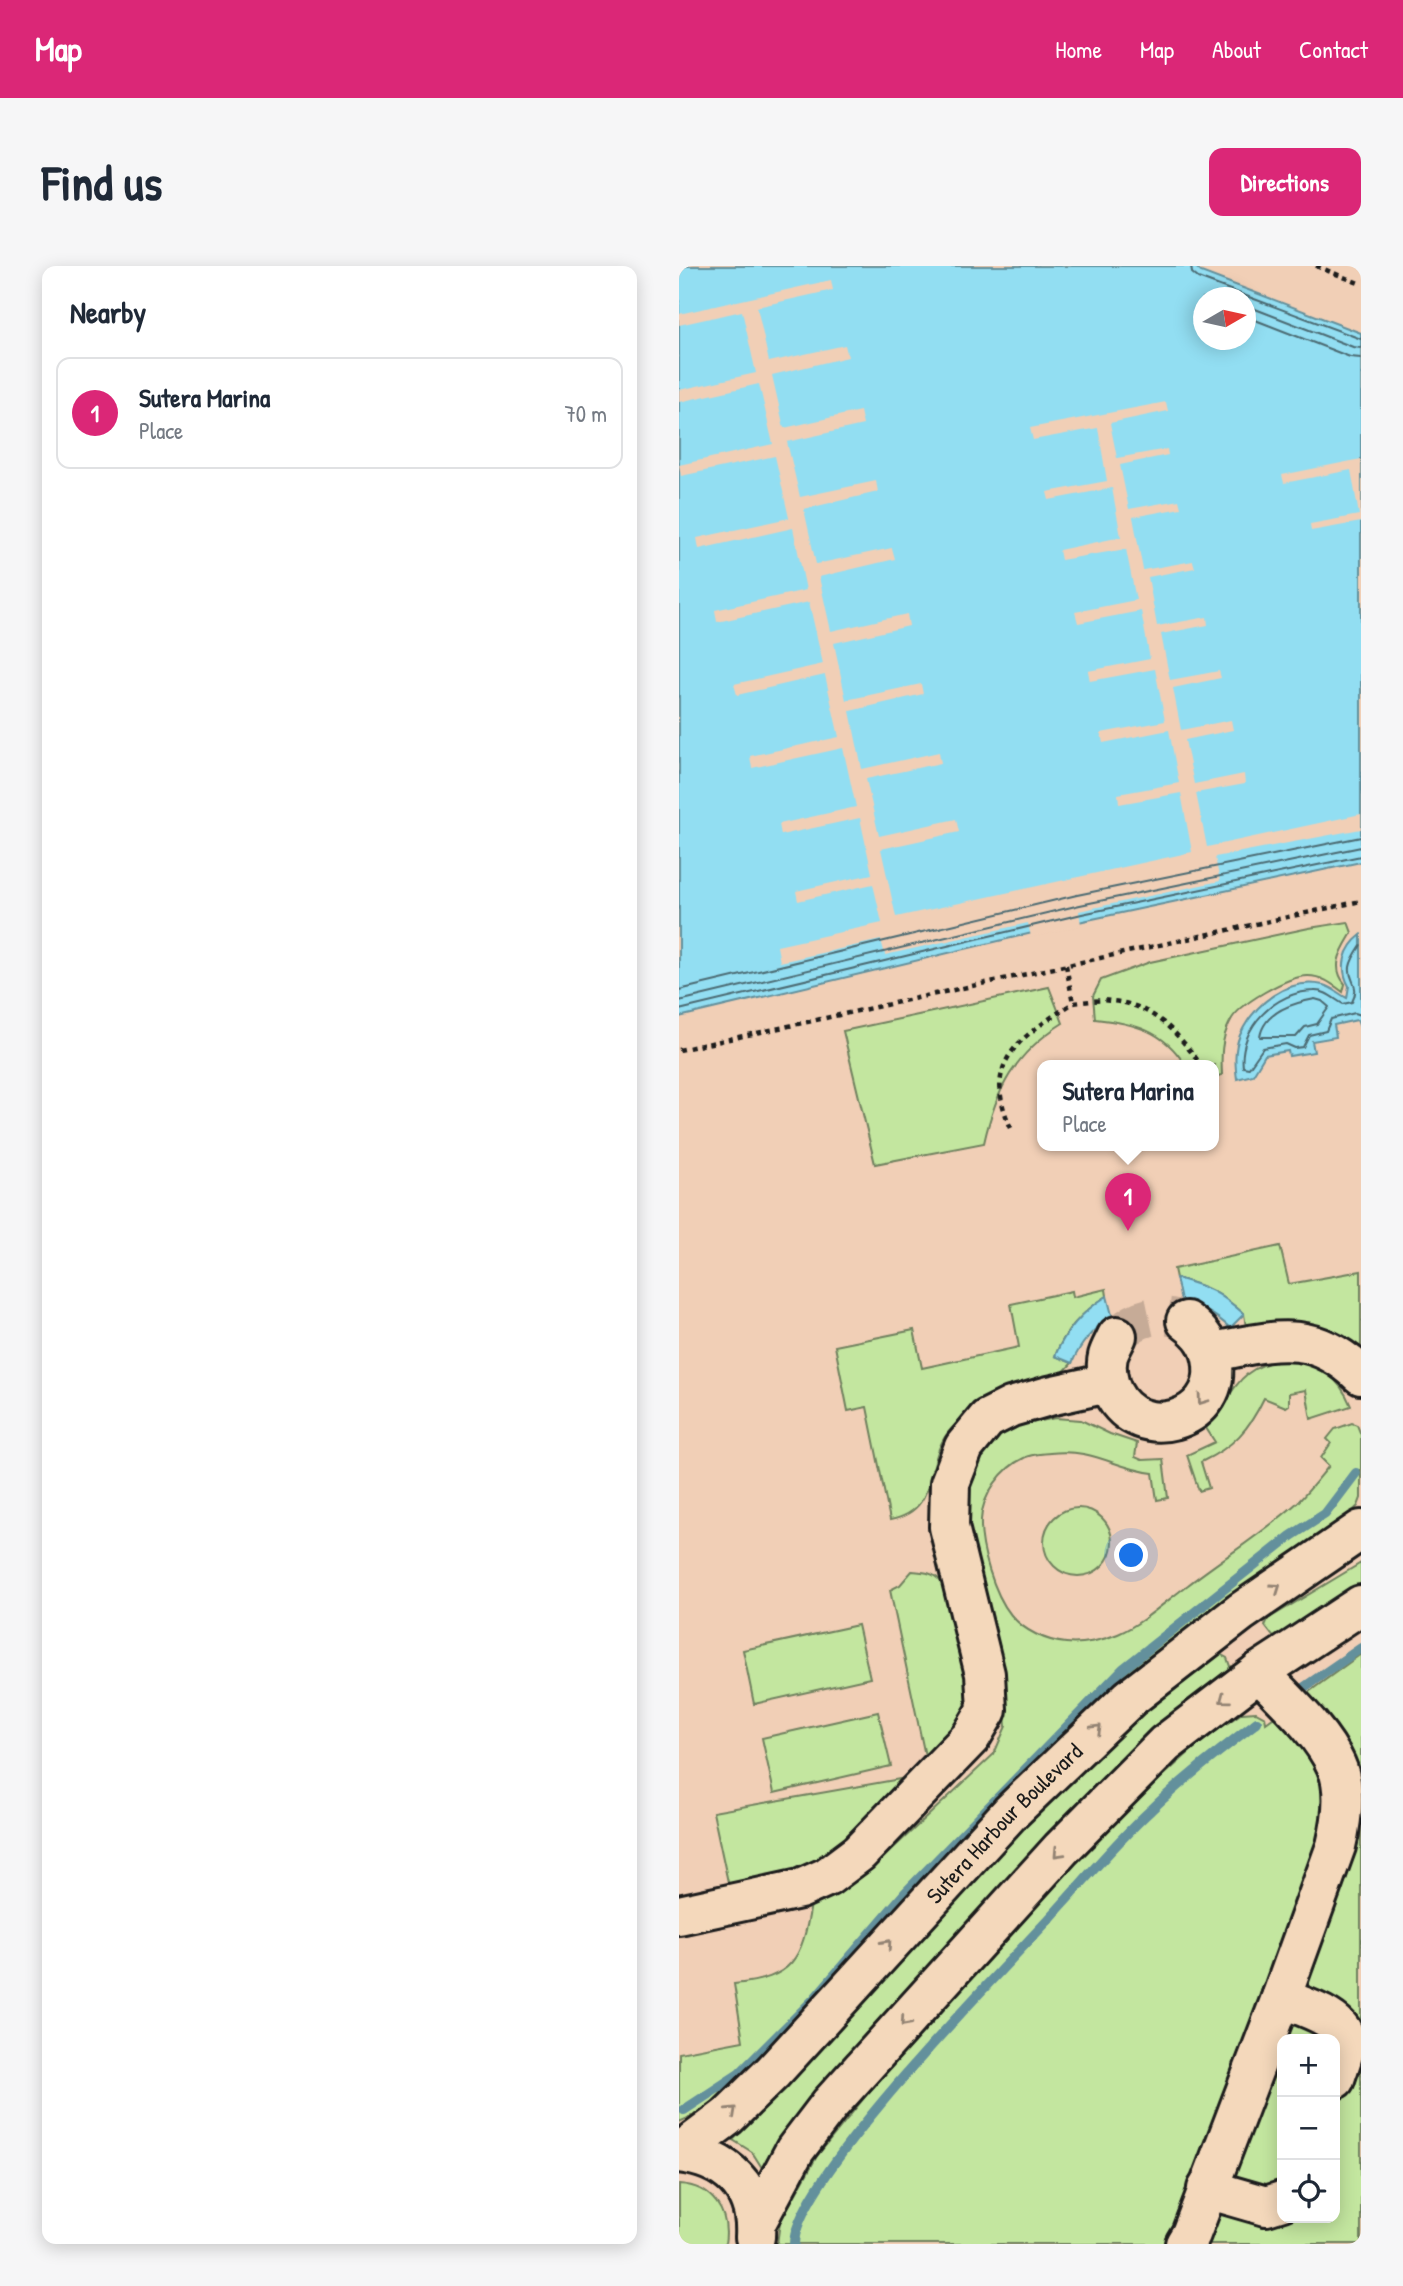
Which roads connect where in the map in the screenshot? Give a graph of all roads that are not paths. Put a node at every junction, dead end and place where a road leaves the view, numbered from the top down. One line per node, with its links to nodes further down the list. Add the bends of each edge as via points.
1 (1186, 1321): 3 (street, via 1206,1339)
2 (1117, 1336): 5 (street, via 1107,1358)
3 (1212, 1352): 4 (street, via 1279,1340 1310,1342); 5 (street, one-way to 5, via 1214,1374 1208,1394 1195,1411 1176,1421 1155,1423 1134,1416 1118,1402)
4 (1361, 1375)
5 (1108, 1383): 9 (street, via 1011,1407 987,1419 964,1447 950,1483 949,1527 985,1674 987,1710 971,1737 859,1853 827,1877 800,1889)
6 (1361, 1530): 12 (street, Sutera Harbour Boulevard, one-way to 6, via 727,2117 773,2072 1010,1813 1130,1698 1241,1612)
7 (1361, 1605): 8 (street)
8 (1259, 1672): 10 (street, via 1321,1740 1337,1766 1341,1792 1342,1820 1336,1846); 15 (street, one-way to 15, via 1164,1744 830,2104 795,2150)
9 (679, 1915)
10 (1282, 1998): 11 (street, via 1342,2029 1345,2042); 13 (street)
11 (1340, 2060)
12 (679, 2153): 15 (street, via 698,2155 731,2173 752,2205)
13 (1207, 2189): 14 (street, via 1266,2206); 16 (street)
14 (1277, 2203)
15 (755, 2234)
16 (1185, 2244)

